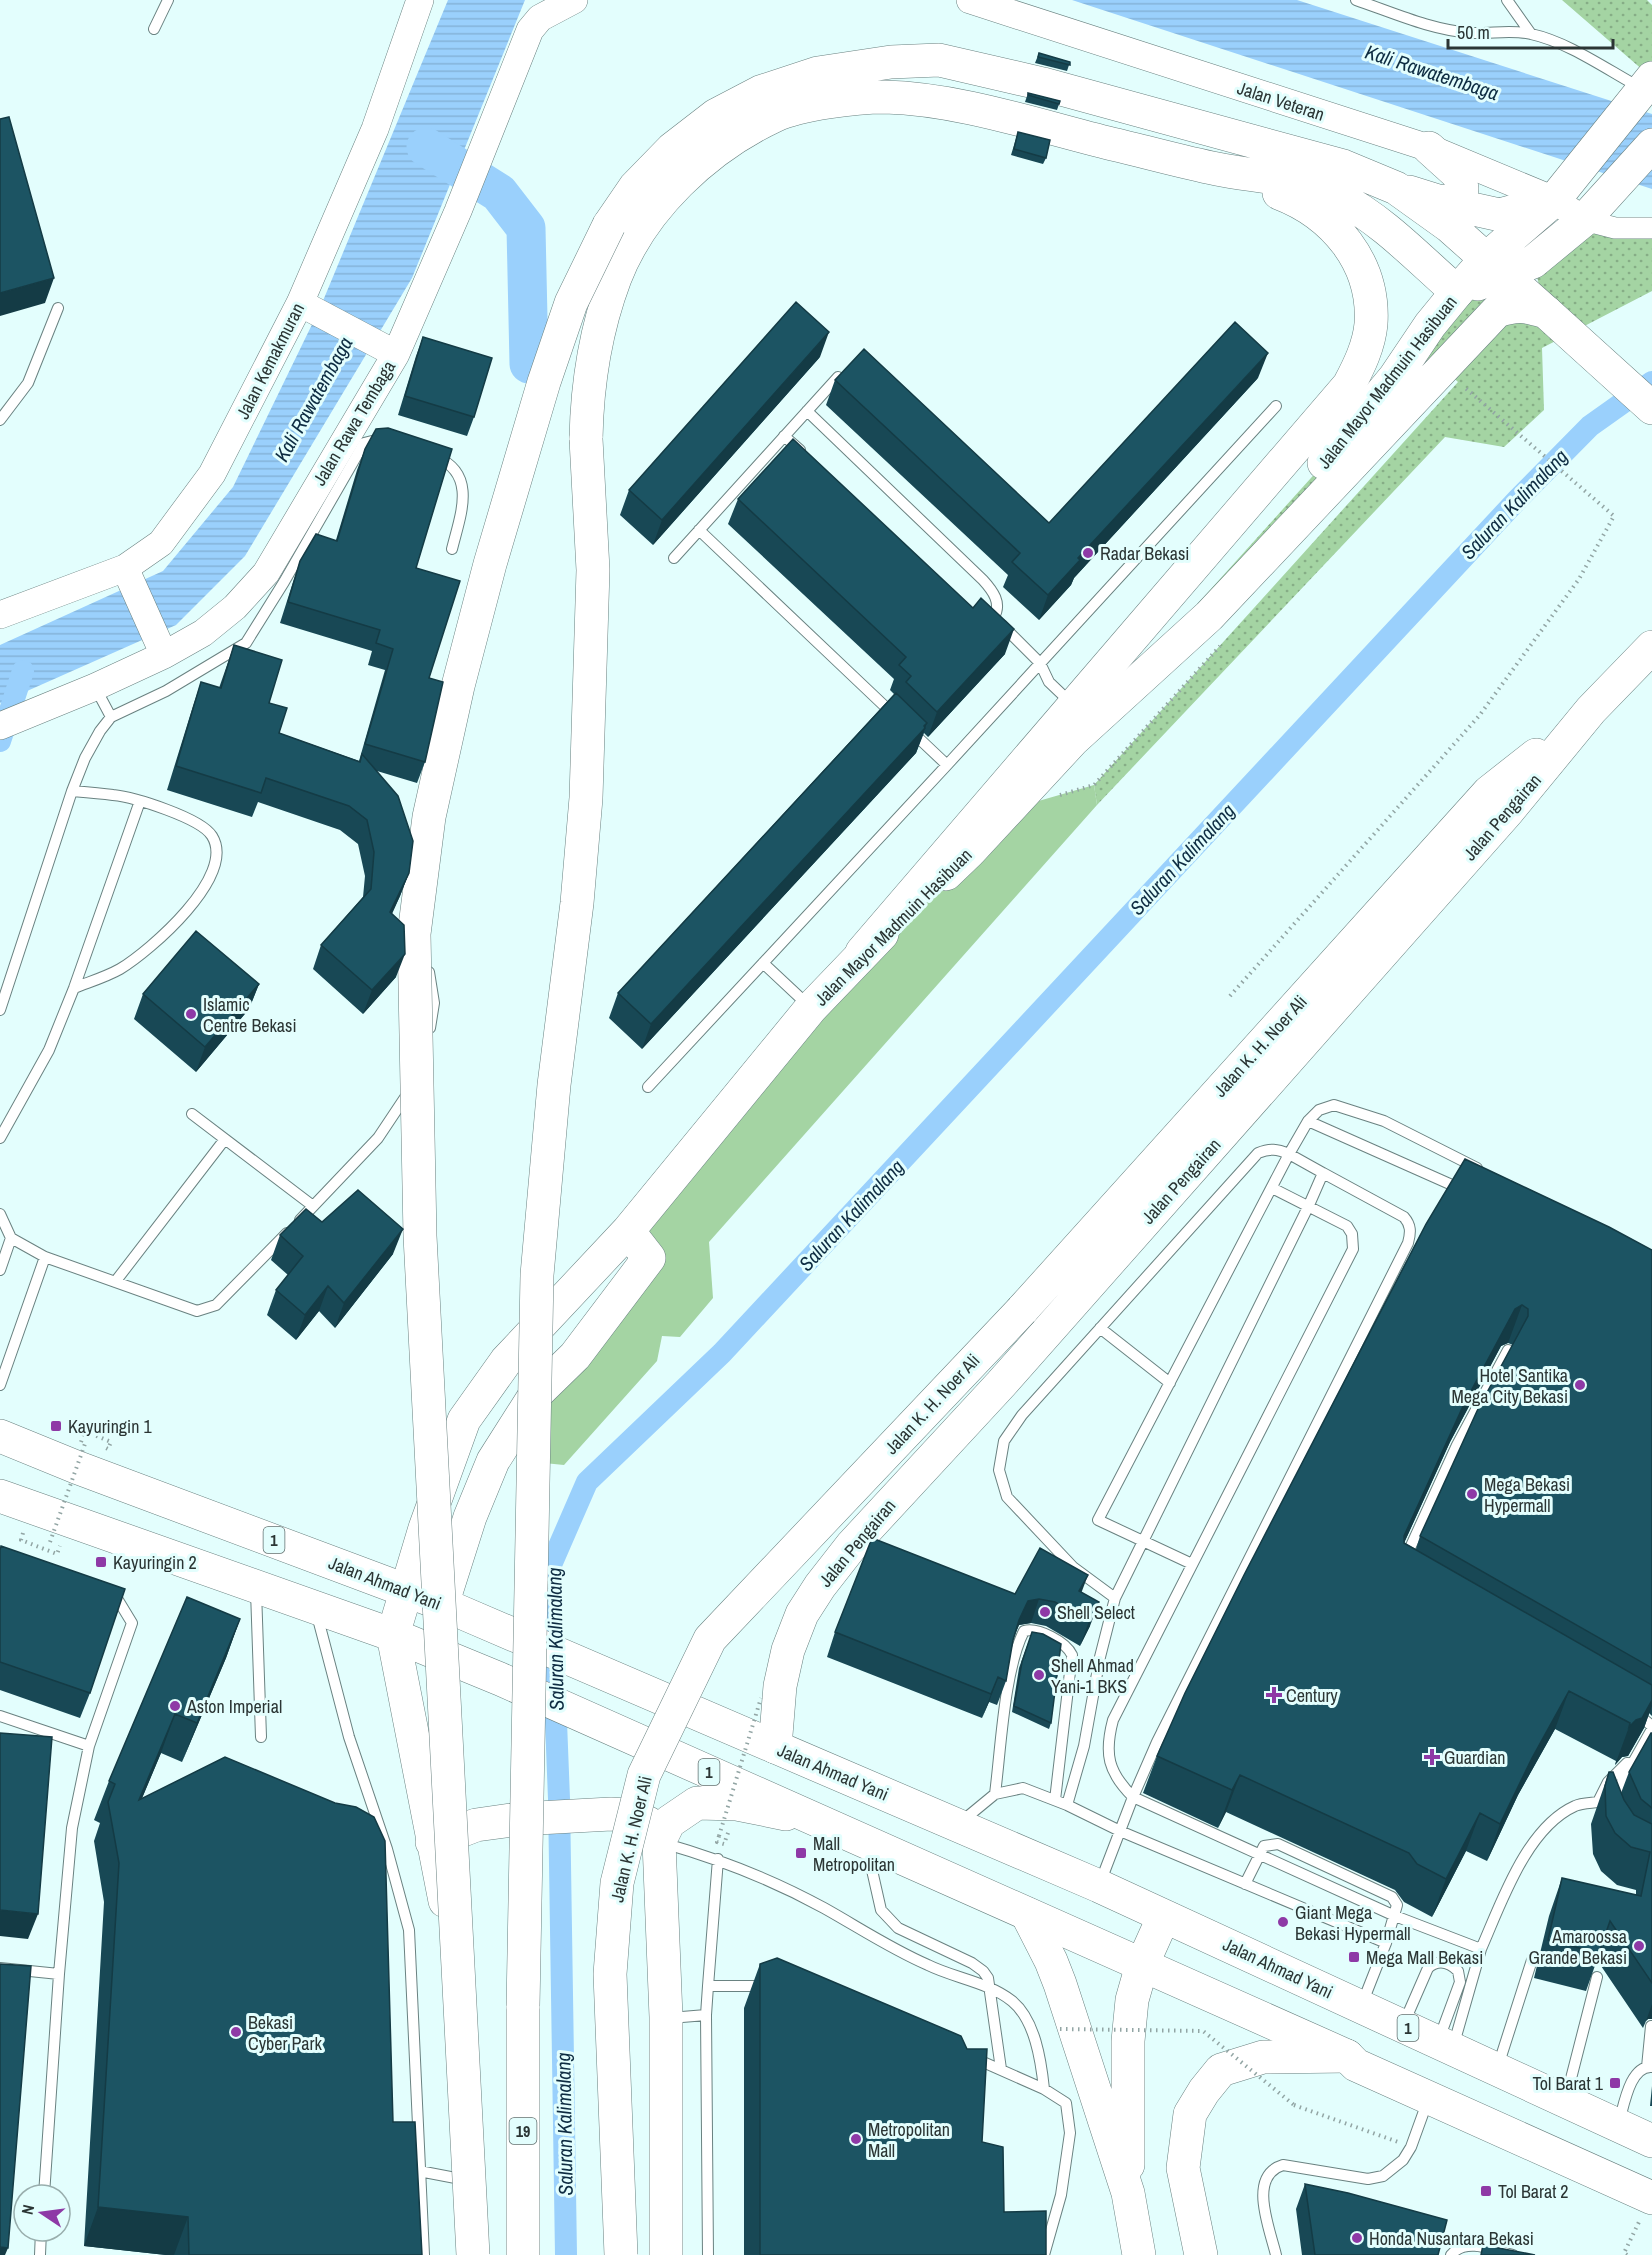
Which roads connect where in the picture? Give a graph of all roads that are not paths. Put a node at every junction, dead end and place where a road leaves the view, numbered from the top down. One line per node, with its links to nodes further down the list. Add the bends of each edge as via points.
1 (168, 0): 7 (lane)
2 (420, 0): 21 (street, Jalan Kemakmuran, via 375,129)
3 (574, 0): 24 (street, Jalan Rawa Tembaga, via 540,18 530,30 458,211)
4 (970, 0): 11 (street, Jalan Veteran)
5 (1356, 0): 8 (lane, via 1424,24 1472,33)
6 (1507, 0): 8 (lane)
7 (154, 29)
8 (1531, 34): 9 (lane)
9 (1647, 83): 14 (main road)
10 (1652, 145): 16 (main road)
11 (1429, 148): 14 (street, Jalan Veteran); 15 (main road, via 1460,176 1462,189 1457,199)
12 (1214, 168): 20 (main road, via 1310,185 1337,196 1372,218); 45 (main road, via 1299,201 1322,216 1346,240 1362,266 1369,293 1371,325 1363,359 1349,386); 77 (main road, bridge, via 943,101 883,97 832,101 776,115 733,139 690,172 635,238 615,277 593,355 587,397 592,570 586,798 537,1275)
13 (1396, 188): 15 (main road); 19 (main road, via 1449,226); 149 (main road, bridge, via 1343,166 1042,84 939,60 891,62 818,73 760,93 716,115 672,149 635,188 609,225 571,303 490,564 458,686 429,817 414,934 420,1236)
14 (1554, 200): 15 (main road, via 1500,215); 16 (street, Jalan Veteran); 19 (main road)
15 (1441, 202)
16 (1594, 210): 17 (street, via 1615,228); 18 (main road)
17 (1652, 228)
18 (1533, 262): 19 (main road); 23 (main road)
19 (1494, 266): 20 (main road); 23 (main road)
20 (1457, 292): 45 (main road, Jalan Mayor Madmuin Hasibuan, via 1338,448)
21 (304, 305): 24 (street); 37 (street, Jalan Kemakmuran, via 212,474 161,543)
22 (58, 308): 29 (lane, via 28,383)
23 (1548, 314): 27 (main road); 45 (main road, Jalan Mayor Madmuin Hasibuan, via 1528,306 1497,311 1209,616)
24 (391, 351): 40 (street, Jalan Rawa Tembaga, via 266,573 235,607 203,633)
25 (838, 377): 28 (lane)
26 (1276, 406): 41 (lane)
27 (1652, 408)
28 (807, 411): 30 (lane); 41 (lane, via 983,580 998,601 998,612 990,616)
29 (0, 420)
30 (784, 436): 33 (lane); 34 (lane)
31 (389, 444): 44 (lane, via 364,443 246,644 166,691)
32 (430, 455): 35 (lane, via 459,475 464,499)
33 (810, 460)
34 (699, 530): 36 (lane); 47 (lane)
35 (452, 549)
36 (674, 558)
37 (129, 576): 38 (street, Jalan Kemakmuran); 40 (street)
38 (0, 615)
39 (1652, 647): 43 (main road, Jalan Pengairan)
40 (162, 650): 42 (street, Jalan Rawa Tembaga)
41 (1040, 663): 45 (lane); 47 (lane)
42 (95, 687): 44 (lane); 46 (street, Jalan Rawa Tembaga)
43 (1591, 710): 96 (main road, Jalan Pengairan, via 1508,811 1001,1384 852,1545 802,1614 788,1650); 151 (main road, Jalan K. H. Noer Ali, bridge, via 1489,792 1022,1310 710,1639 644,1774 617,1883 610,1974)
44 (111, 717): 48 (lane, via 85,758)
45 (1079, 723): 53 (main road, Jalan Mayor Madmuin Hasibuan)
46 (0, 726)
47 (947, 765): 51 (lane)
48 (72, 791): 49 (lane); 54 (lane)
49 (140, 801): 52 (lane); 52 (lane, via 195,821 212,835 217,849 214,870 198,898 164,934 119,969)
50 (412, 862): 66 (lane, via 434,1003 424,1062 405,1100 378,1138)
51 (764, 963): 53 (lane); 55 (lane)
52 (74, 988): 58 (lane, via 49,1050)
53 (811, 1008): 68 (main road, Jalan Mayor Madmuin Hasibuan)
54 (0, 1010)
55 (648, 1087)
56 (192, 1114): 59 (lane)
57 (1308, 1120): 60 (lane); 62 (lane, via 1319,1110 1335,1105 1384,1121); 64 (lane)
58 (0, 1138)
59 (225, 1139): 66 (lane); 72 (lane)
60 (1289, 1154): 61 (lane); 63 (lane); 73 (lane, via 1267,1149 1258,1153)
61 (1323, 1173): 65 (lane); 99 (lane, via 1404,1217 1411,1234)
62 (1487, 1174)
63 (1272, 1188): 65 (lane); 75 (lane)
64 (1476, 1195)
65 (1309, 1205): 80 (lane); 81 (lane, via 1347,1226 1353,1249)
66 (313, 1206): 72 (lane, via 216,1305 197,1311)
67 (0, 1214): 69 (lane)
68 (628, 1231): 77 (main road, via 649,1258 575,1356); 84 (main road, Jalan Mayor Madmuin Hasibuan, via 506,1361 464,1420)
69 (11, 1238): 70 (lane); 71 (lane)
70 (45, 1257): 72 (lane); 76 (lane)
71 (0, 1270)
72 (114, 1282)
73 (1100, 1328): 75 (lane); 86 (lane, via 1022,1415 1004,1441 999,1470 1007,1497 1073,1567)
74 (1509, 1350): 82 (lane, via 1458,1445)
75 (1170, 1383): 80 (lane, via 1098,1520)
76 (0, 1385)
77 (535, 1395): 87 (main road, via 493,1461); 150 (main road, 19, bridge, via 523,2006)
78 (0, 1436): 84 (main road, Jalan Ahmad Yani / 1)
79 (0, 1498): 83 (main road, 1)
80 (1143, 1542): 81 (lane); 86 (lane)
81 (1192, 1564): 99 (lane, via 1113,1720 1108,1742 1110,1764 1118,1782)
82 (1402, 1567)
83 (256, 1587): 88 (main road, 1); 94 (lane)
84 (406, 1589): 87 (main road, Jalan Ahmad Yani / 1); 89 (main road, Jalan Mayor Madmuin Hasibuan)
85 (104, 1592): 95 (lane, via 115,1595 132,1623)
86 (1115, 1598): 101 (lane, via 1084,1746)
87 (442, 1604): 90 (main road); 96 (main road, Jalan Ahmad Yani / 1)
88 (315, 1608): 89 (main road, 1); 142 (lane, via 349,1737 387,1849 409,1930)
89 (393, 1635): 90 (main road, 1); 107 (main road)
90 (435, 1652): 103 (main road, 1)
91 (1622, 1705): 93 (lane, via 1643,1717)
92 (0, 1716): 95 (lane)
93 (1652, 1728): 102 (lane)
94 (261, 1737)
95 (89, 1746): 121 (lane, via 72,1828)
96 (774, 1747): 104 (main road, Jalan Ahmad Yani / 1)
97 (1652, 1764): 117 (lane, via 1627,1763 1608,1782 1598,1802 1575,1806 1551,1823 1532,1844 1512,1879)
98 (995, 1794): 100 (lane, via 1023,1788); 100 (lane, via 1010,1683 1020,1639 1029,1629 1069,1649 1072,1655); 104 (lane)
99 (1132, 1797): 105 (lane); 109 (lane)
100 (1055, 1800): 101 (lane)
101 (1067, 1805): 105 (lane)
102 (1607, 1809)
103 (820, 1821): 106 (main road, via 737,1804 697,1803); 108 (main road, 1)
104 (957, 1825): 112 (main road, Jalan Ahmad Yani / 1)
105 (1120, 1831): 111 (lane); 112 (lane)
106 (664, 1832): 107 (main road, via 627,1815 611,1814 477,1825); 110 (lane); 128 (main road, Jalan K. H. Noer Ali)
107 (432, 1842): 143 (main road, via 459,1969)
108 (866, 1842): 113 (main road, 1); 125 (lane, via 881,1910 888,1919 898,1928 972,1963 983,1971)
109 (1260, 1855): 111 (lane); 115 (lane); 115 (lane, via 1264,1846 1278,1844 1392,1897 1397,1905)
110 (718, 1859): 123 (lane); 125 (lane, via 823,1908 930,1966)
111 (1245, 1884): 116 (lane)
112 (1099, 1886): 114 (main road, Jalan Ahmad Yani / 1)
113 (1027, 1914): 119 (main road, 1); 145 (main road, via 1051,1961)
114 (1164, 1916): 119 (main road); 126 (main road, Jalan Ahmad Yani / 1)
115 (1395, 1916): 116 (lane); 117 (lane)
116 (1386, 1943): 126 (lane)
117 (1481, 1949): 131 (lane)
118 (1532, 1960): 136 (lane)
119 (1142, 1965): 133 (main road, 1); 145 (main road, via 1132,2000 1128,2041)
120 (0, 1968): 121 (lane)
121 (59, 1974): 144 (lane)
122 (1597, 1977): 139 (lane)
123 (708, 1986): 124 (lane); 127 (lane)
124 (780, 1989)
125 (991, 1989): 135 (lane); 137 (lane, via 1011,2000 1022,2012 1039,2055)
126 (1361, 2007): 129 (main road, Jalan Ahmad Yani / 1)
127 (706, 2015): 128 (lane); 153 (lane)
128 (666, 2017): 152 (main road, Jalan K. H. Noer Ali)
129 (1403, 2026): 131 (main road, Jalan Ahmad Yani / 1); 131 (lane, via 1428,1968 1440,1961 1454,1966 1460,1983)
130 (1651, 2026): 134 (lane)
131 (1445, 2045): 136 (main road, Jalan Ahmad Yani / 1)
132 (963, 2053): 135 (lane)
133 (1347, 2056): 138 (main road, 1, via 1356,2065); 147 (main road, via 1263,2057 1221,2070 1204,2091 1190,2114 1183,2168)
134 (1649, 2067): 140 (lane, via 1634,2075)
135 (1001, 2069): 137 (lane)
136 (1497, 2069): 139 (main road, Jalan Ahmad Yani / 1)
137 (1044, 2089): 154 (lane, via 1066,2103 1070,2133 1061,2195)
138 (1429, 2098): 146 (main road, 1); 156 (lane, via 1411,2147 1403,2160 1383,2176 1368,2179 1283,2165 1267,2175 1263,2197)
139 (1565, 2101): 140 (main road, Jalan Ahmad Yani / 1)
140 (1618, 2125): 141 (main road, Jalan Ahmad Yani / 1)
141 (1652, 2141)
142 (419, 2171): 143 (lane); 148 (lane)
143 (469, 2181): 149 (main road)
144 (45, 2183)
145 (1128, 2193): 155 (main road)
146 (1651, 2198)
147 (1202, 2250)
148 (424, 2255)
149 (472, 2255)
150 (523, 2255)
151 (621, 2255)
152 (666, 2255)
153 (708, 2255)
154 (1044, 2255)
155 (1139, 2255)
156 (1276, 2255)
157 (1451, 2255): 158 (lane, via 1457,2248 1467,2246)
158 (1513, 2255)

